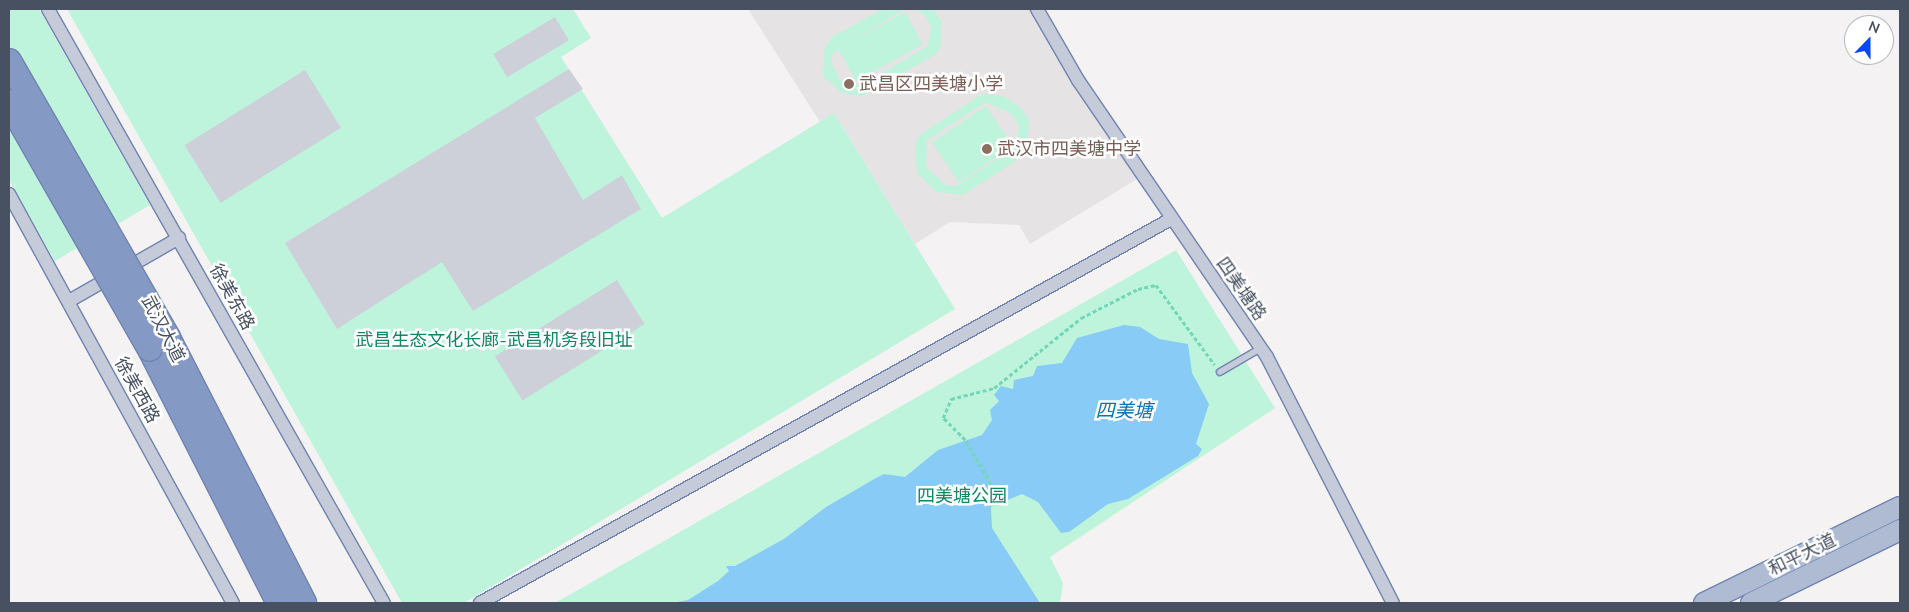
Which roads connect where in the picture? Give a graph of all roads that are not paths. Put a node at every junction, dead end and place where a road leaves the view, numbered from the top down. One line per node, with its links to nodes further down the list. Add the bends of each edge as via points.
1 (48, 9): 7 (street, 徐美东路)
2 (1037, 9): 6 (street, 四美塘路)
3 (9, 61): 15 (highway, 武汉大道, bridge, via 138,281)
4 (9, 102): 14 (highway, 武汉大道, bridge, via 121,292)
5 (9, 194): 8 (street, 徐美西路)
6 (1171, 219): 9 (street, 四美塘路); 17 (street)
7 (179, 238): 8 (street); 16 (street, 徐美东路)
8 (69, 301): 13 (street, 徐美西路)
9 (1261, 348): 10 (lane); 18 (street, 四美塘路)
10 (1220, 372)
11 (1900, 507): 19 (main road, 和平大道)
12 (1900, 530): 20 (main road, 和平大道)
13 (233, 603)
14 (279, 603)
15 (304, 603)
16 (384, 603)
17 (480, 603)
18 (1393, 603)
19 (1704, 603)
20 (1751, 603)

